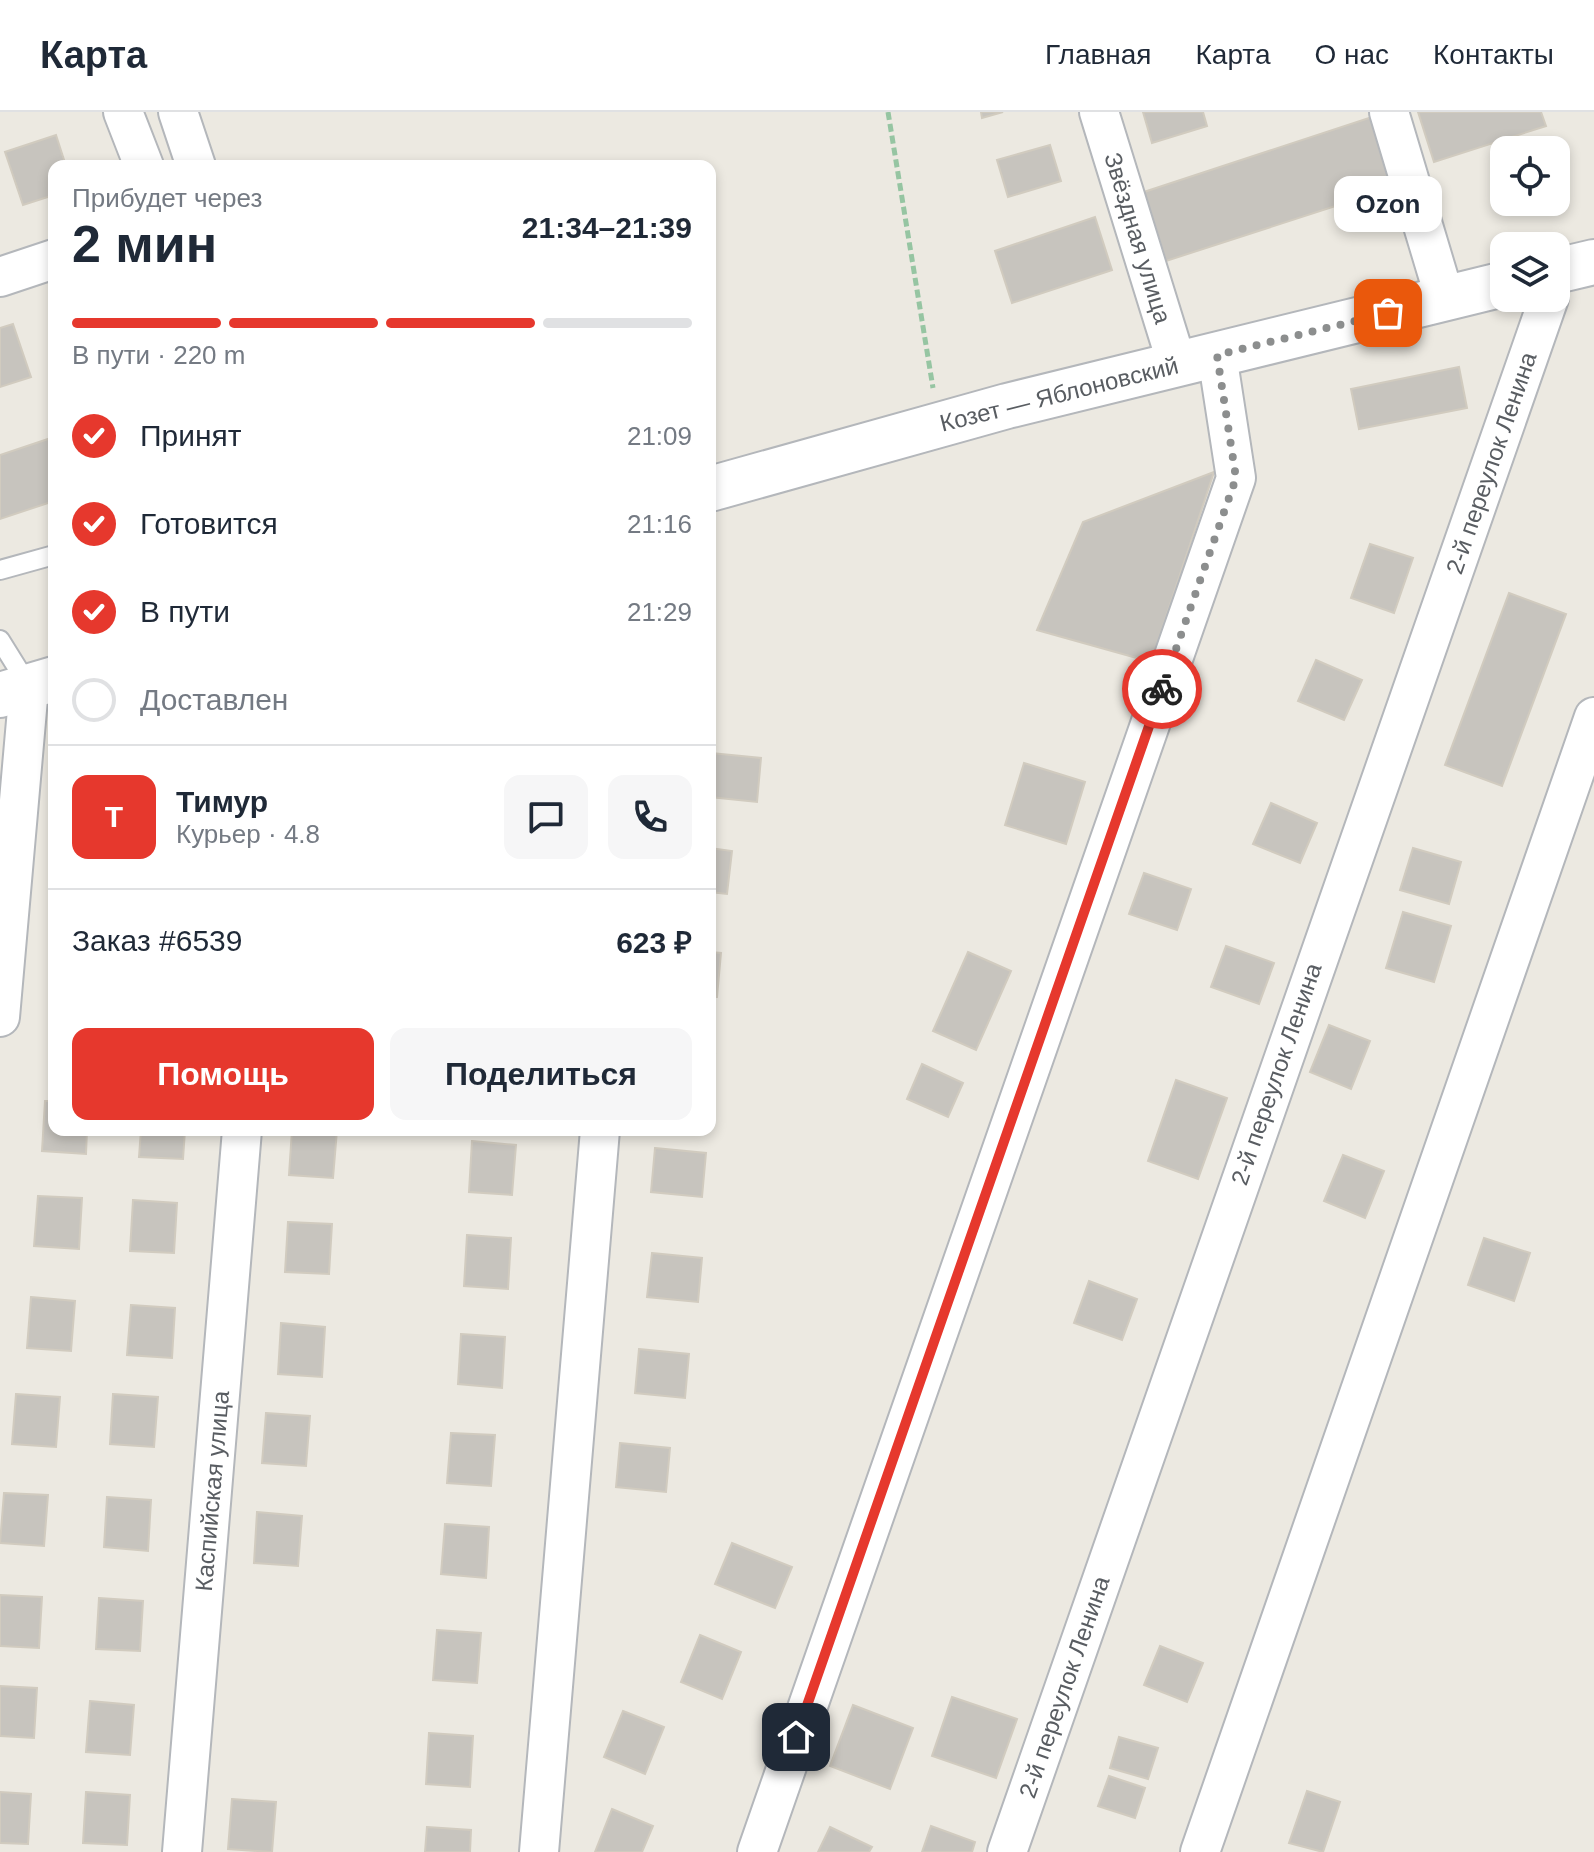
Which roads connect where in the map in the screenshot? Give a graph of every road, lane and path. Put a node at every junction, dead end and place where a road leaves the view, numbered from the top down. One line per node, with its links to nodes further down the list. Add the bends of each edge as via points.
1 (123, 112): 6 (street)
2 (178, 112): 7 (street)
3 (888, 112): 14 (path)
4 (1099, 112): 13 (street, Звёздная улица)
5 (1389, 112): 11 (street)
6 (142, 160)
7 (194, 160)
8 (48, 261): 9 (street)
9 (0, 277)
10 (1490, 288): 11 (street, Козет — Яблоновский)
11 (1445, 299): 13 (street, Козет — Яблоновский)
12 (1550, 312): 27 (street, 2-й переулок Ленина)
13 (1197, 360): 14 (street, Козет — Яблоновский); 26 (street, Звёздная улица, via 1236,478)
14 (939, 425): 15 (street, Козет — Яблоновский)
15 (716, 487)
16 (48, 557): 17 (lane)
17 (0, 570)
18 (0, 640): 19 (lane)
19 (28, 687): 21 (street)
20 (1594, 717): 28 (street)
21 (0, 1017)
22 (242, 1136): 24 (street, Каспийская улица)
23 (599, 1136): 25 (street)
24 (182, 1852)
25 (539, 1852)
26 (757, 1852)
27 (1007, 1852)
28 (1200, 1852)

